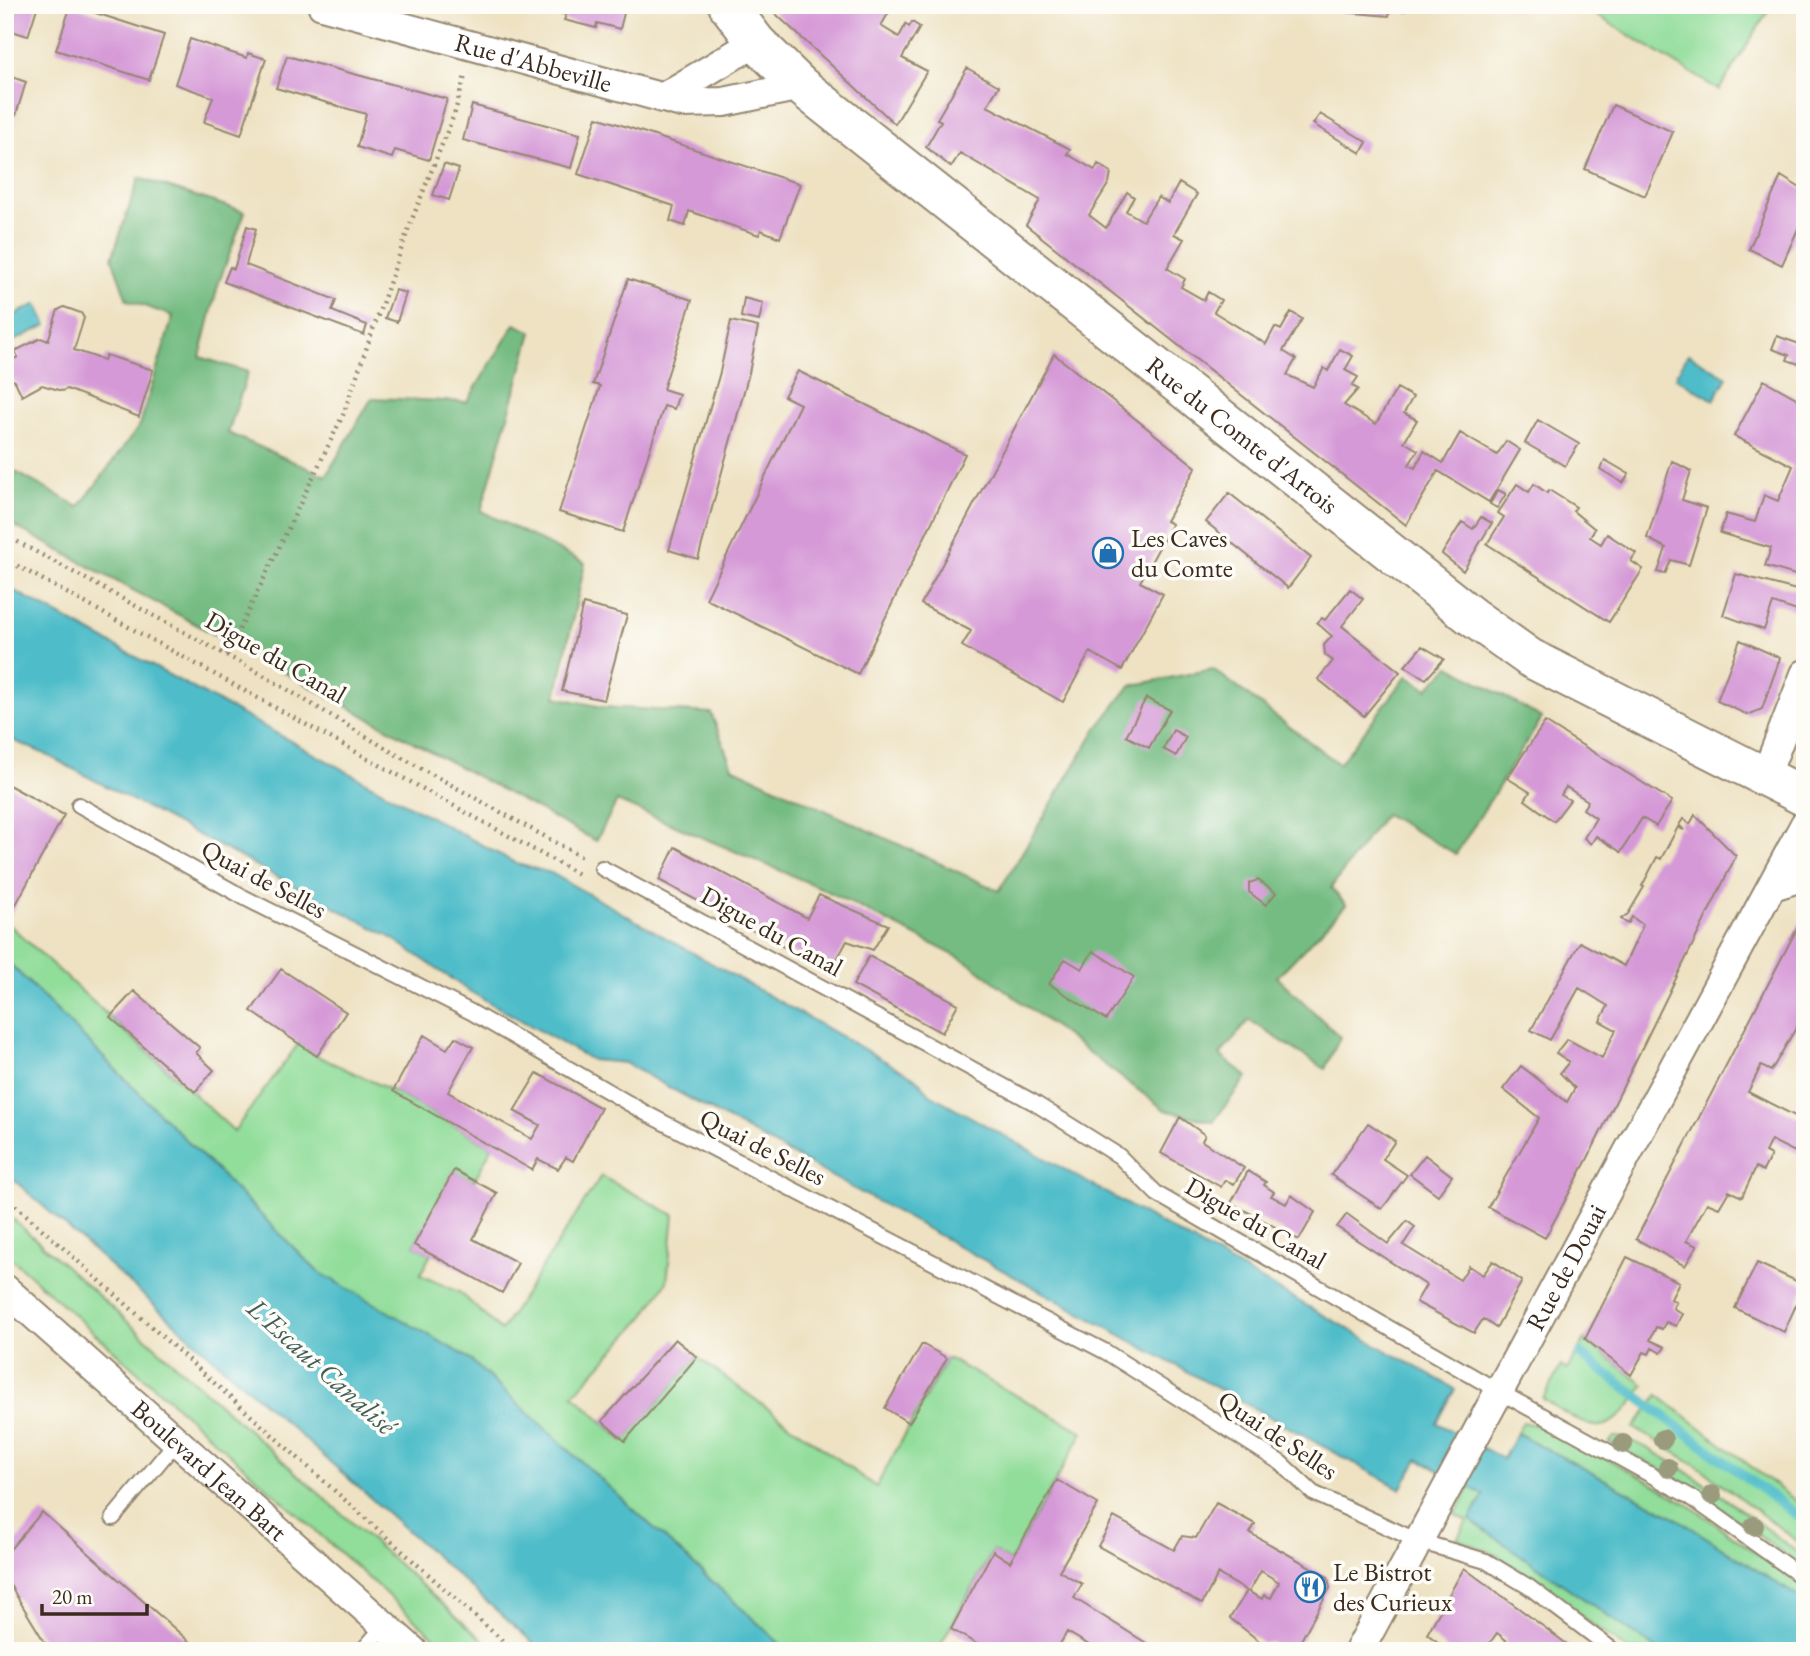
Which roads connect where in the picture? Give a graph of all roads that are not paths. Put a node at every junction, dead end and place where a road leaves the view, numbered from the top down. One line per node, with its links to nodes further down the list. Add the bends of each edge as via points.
1 (322, 5): 5 (street, Rue d'Abbeville)
2 (727, 5): 3 (main road, Rue du Comte d'Artois)
3 (756, 42): 4 (main road, Rue du Comte d'Artois); 5 (street)
4 (801, 86): 5 (street, Rue d'Abbeville, via 724,102 682,103); 7 (main road, Rue du Comte d'Artois, via 1471,616 1530,658)
5 (662, 98)
6 (1805, 674): 7 (street)
7 (1765, 777): 8 (main road, Rue du Comte d'Artois)
8 (1805, 797)
9 (79, 805): 18 (lane, Quai de Selles, via 245,898 471,1012 649,1115 1106,1352 1282,1463 1313,1493)
10 (1805, 824): 13 (street, Rue de Douai)
11 (602, 868): 15 (lane, Digue du Canal, via 1033,1102 1119,1156 1157,1195)
12 (1805, 876): 13 (street)
13 (1773, 886): 15 (street, Rue de Douai)
14 (5, 1289): 16 (street, Boulevard Jean Bart)
15 (1500, 1392): 18 (street, Rue de Douai); 19 (lane, Digue du Canal, via 1689,1496)
16 (177, 1442): 17 (lane); 20 (street, Boulevard Jean Bart)
17 (113, 1518)
18 (1418, 1541): 23 (street, Rue de Douai); 24 (lane, via 1486,1560)
19 (1805, 1579)
20 (385, 1625): 21 (lane); 22 (street, Boulevard Jean Bart)
21 (362, 1651)
22 (413, 1651)
23 (1359, 1651)
24 (1614, 1651)

